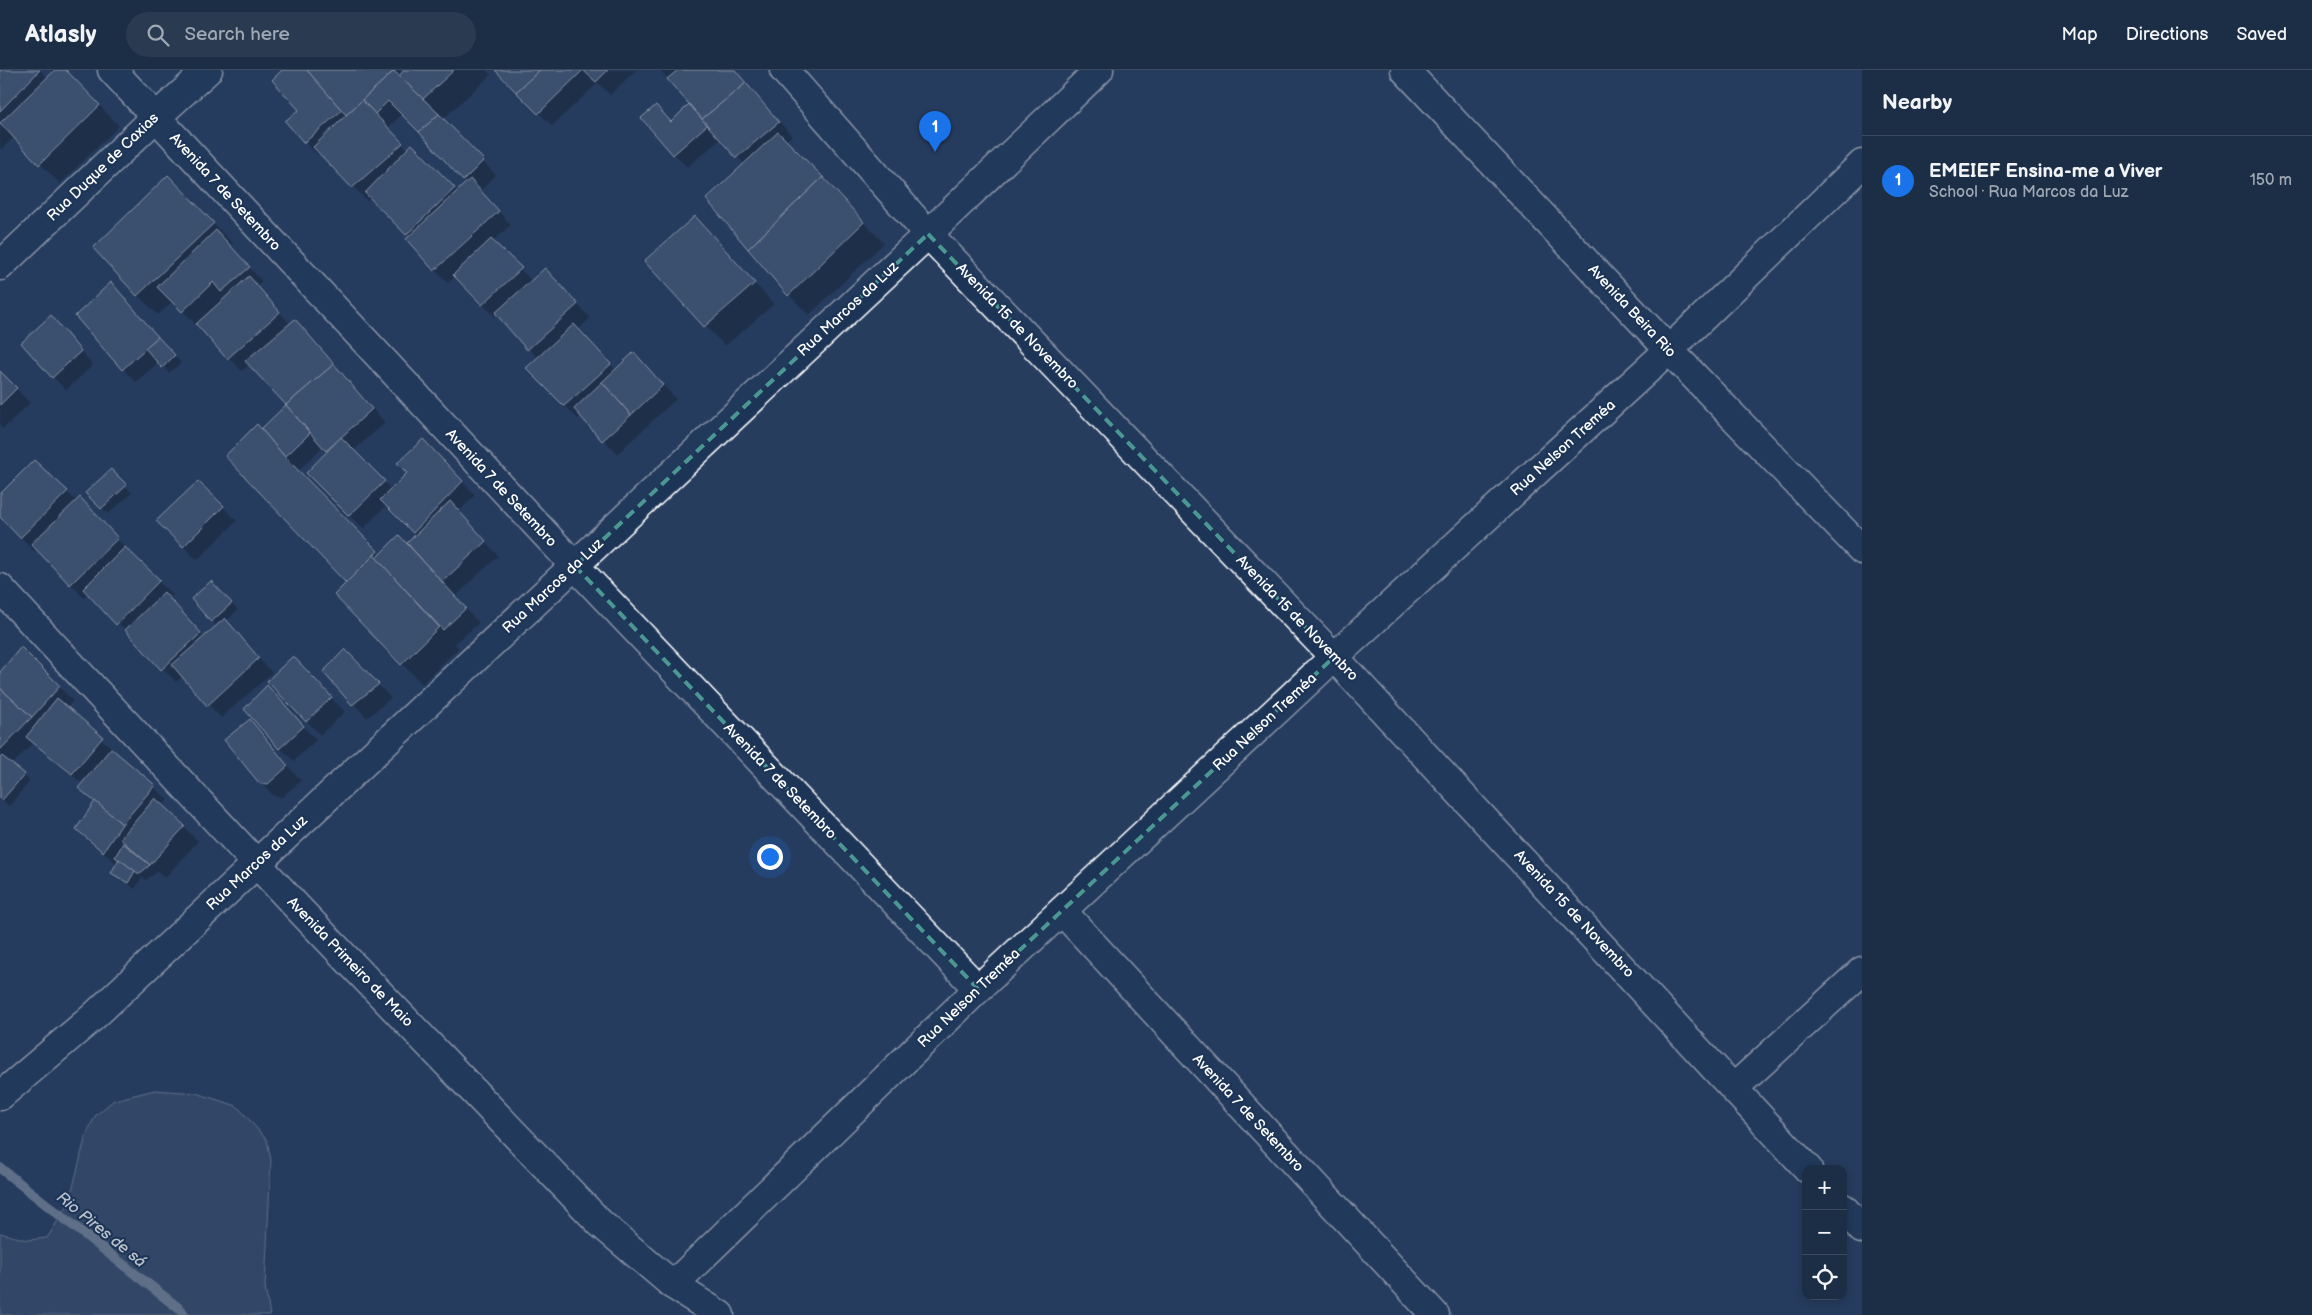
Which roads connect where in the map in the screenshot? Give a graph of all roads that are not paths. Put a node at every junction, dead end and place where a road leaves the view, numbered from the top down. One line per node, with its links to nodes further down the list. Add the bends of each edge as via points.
1 (112, 70): 6 (street, Avenida 7 de Setembro)
2 (208, 70): 6 (street, Rua Duque de Caxias)
3 (784, 70): 8 (street, Avenida 15 de Novembro)
4 (1099, 70): 8 (street, Rua Marcos da Luz)
5 (1405, 70): 10 (street, Avenida Beira Rio)
6 (154, 118): 9 (street, Rua Duque de Caxias); 12 (street, Avenida 7 de Setembro)
7 (1862, 164): 10 (street, Rua Nelson Treméa)
8 (928, 234): 12 (street, Rua Marcos da Luz); 14 (street, Avenida 15 de Novembro)
9 (0, 266)
10 (1669, 350): 11 (street, Avenida Beira Rio); 14 (street, Rua Nelson Treméa)
11 (1862, 550)
12 (575, 566): 15 (street, Rua Marcos da Luz); 18 (street, Avenida 7 de Setembro)
13 (0, 588): 15 (street, Avenida Primeiro de Maio)
14 (1334, 657): 16 (street, Rua Nelson Treméa); 19 (street, Avenida 15 de Novembro)
15 (257, 862): 20 (street, Rua Marcos da Luz, via 93,1017); 24 (street, Avenida Primeiro de Maio, via 600,1223)
16 (1062, 911): 18 (street, Rua Nelson Treméa); 26 (street, Avenida 7 de Setembro)
17 (1862, 971): 19 (street)
18 (978, 989): 24 (street, Rua Nelson Treméa)
19 (1734, 1087): 21 (street, Avenida 15 de Novembro)
20 (0, 1096)
21 (1804, 1165)
22 (1845, 1210): 23 (street)
23 (1862, 1229)
24 (673, 1285): 25 (street, Avenida Primeiro de Maio)
25 (720, 1315)
26 (1435, 1315)

